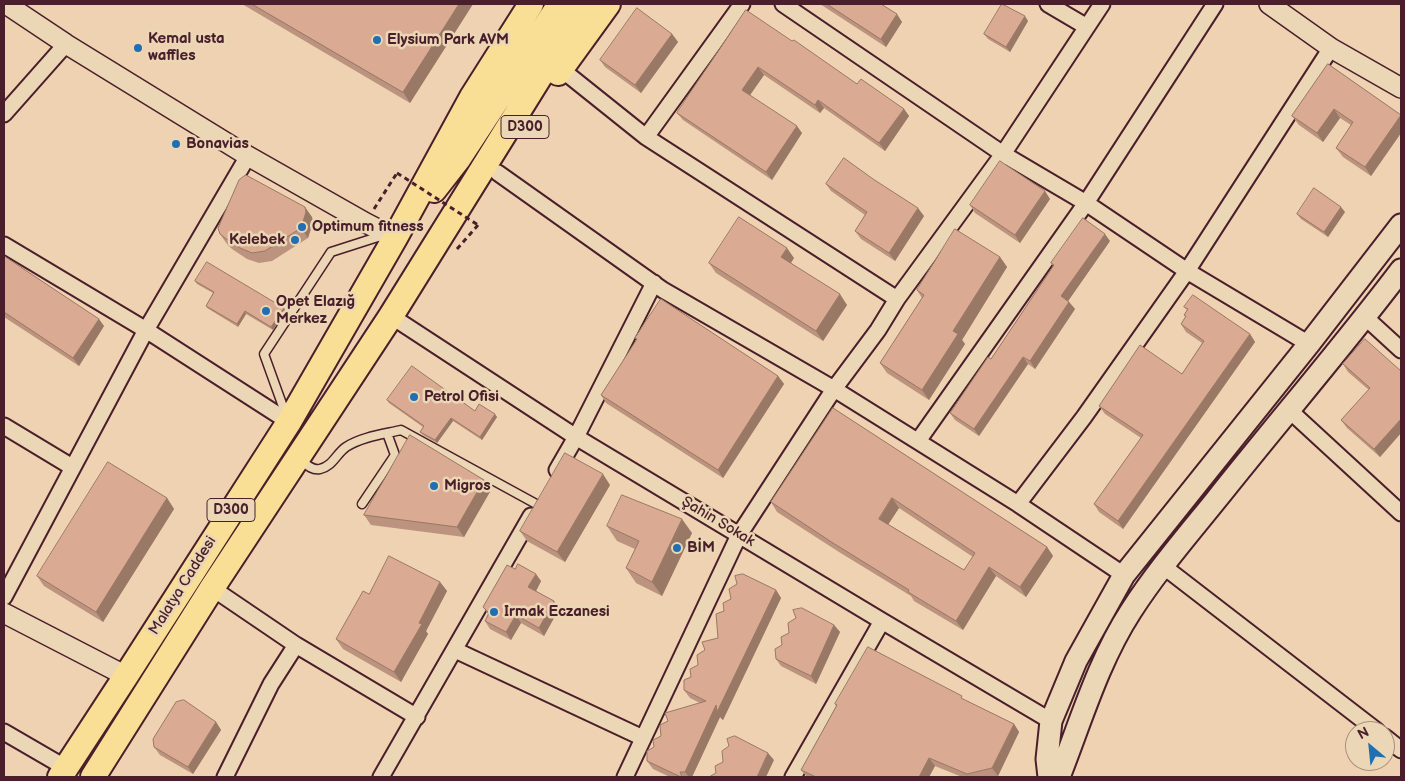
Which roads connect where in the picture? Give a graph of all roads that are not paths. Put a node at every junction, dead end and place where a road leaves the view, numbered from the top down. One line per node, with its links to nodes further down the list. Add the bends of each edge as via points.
1 (6, 4): 13 (street)
2 (531, 4): 24 (highway, D300, via 472,97)
3 (560, 4): 24 (highway, via 459,158)
4 (585, 4): 26 (highway)
5 (608, 4): 15 (highway, D300)
6 (742, 4): 18 (street)
7 (782, 4): 19 (street)
8 (1048, 4): 12 (street)
9 (1102, 4): 12 (street)
10 (1215, 4): 22 (street)
11 (1269, 4): 14 (street)
12 (1086, 27): 19 (street)
13 (66, 44): 17 (street); 20 (street)
14 (1331, 48): 16 (street); 28 (street)
15 (561, 69): 18 (street); 21 (highway, D300)
16 (1401, 88)
17 (4, 114)
18 (646, 137): 30 (street)
19 (1004, 154): 22 (street); 30 (street)
20 (248, 156): 24 (street); 33 (street)
21 (498, 173): 26 (highway, D300); 29 (street)
22 (1086, 204): 28 (street); 42 (street)
23 (1401, 225): 34 (main road)
24 (392, 236): 38 (highway, Malatya Caddesi / D300); 38 (lane, via 331,252 264,354)
25 (4, 245): 33 (street)
26 (435, 245): 31 (highway, Malatya Caddesi / D300)
27 (1401, 270): 32 (main road)
28 (1187, 272): 34 (street); 48 (street)
29 (654, 283): 36 (street); 41 (street)
30 (897, 300): 36 (street)
31 (391, 316): 41 (street, Şahin Sokak); 43 (highway, Malatya Caddesi / D300)
32 (1365, 317): 35 (street); 37 (main road)
33 (146, 330): 38 (street); 44 (street)
34 (1309, 344): 52 (main road)
35 (1401, 350)
36 (834, 389): 42 (street); 50 (street)
37 (1288, 409): 49 (street); 51 (main road)
38 (288, 422): 59 (highway, Malatya Caddesi / D300)
39 (4, 426): 44 (street)
40 (387, 433): 43 (lane, via 345,448 333,463 324,468 314,470); 46 (lane, via 402,430); 47 (lane, via 395,455)
41 (576, 437): 45 (street); 50 (street, Şahin Sokak)
42 (918, 442): 48 (street)
43 (298, 458): 53 (highway, Malatya Caddesi / D300)
44 (72, 468): 54 (street)
45 (552, 479)
46 (540, 500): 58 (street)
47 (362, 504)
48 (1018, 504): 52 (street)
49 (1401, 513)
50 (739, 535): 56 (street, Şahin Sokak); 64 (street)
51 (1163, 566): 62 (street); 72 (main road, via 1130,612 1100,668)
52 (1124, 575): 61 (main road, via 1076,661)
53 (212, 588): 57 (street); 66 (highway, Malatya Caddesi / D300)
54 (4, 597)
55 (4, 613): 59 (street)
56 (882, 621): 61 (street, Şahin Sokak); 70 (street)
57 (296, 645): 60 (street); 67 (street, via 271,684)
58 (455, 650): 60 (street); 64 (street)
59 (126, 676): 65 (highway, Malatya Caddesi / D300)
60 (417, 717): 68 (street)
61 (1051, 721): 71 (main road)
62 (1364, 721)
63 (4, 732): 65 (street)
64 (643, 738): 69 (street)
65 (63, 772)
66 (93, 777)
67 (226, 777)
68 (381, 777)
69 (625, 777)
70 (793, 777)
71 (1048, 777)
72 (1059, 777)

